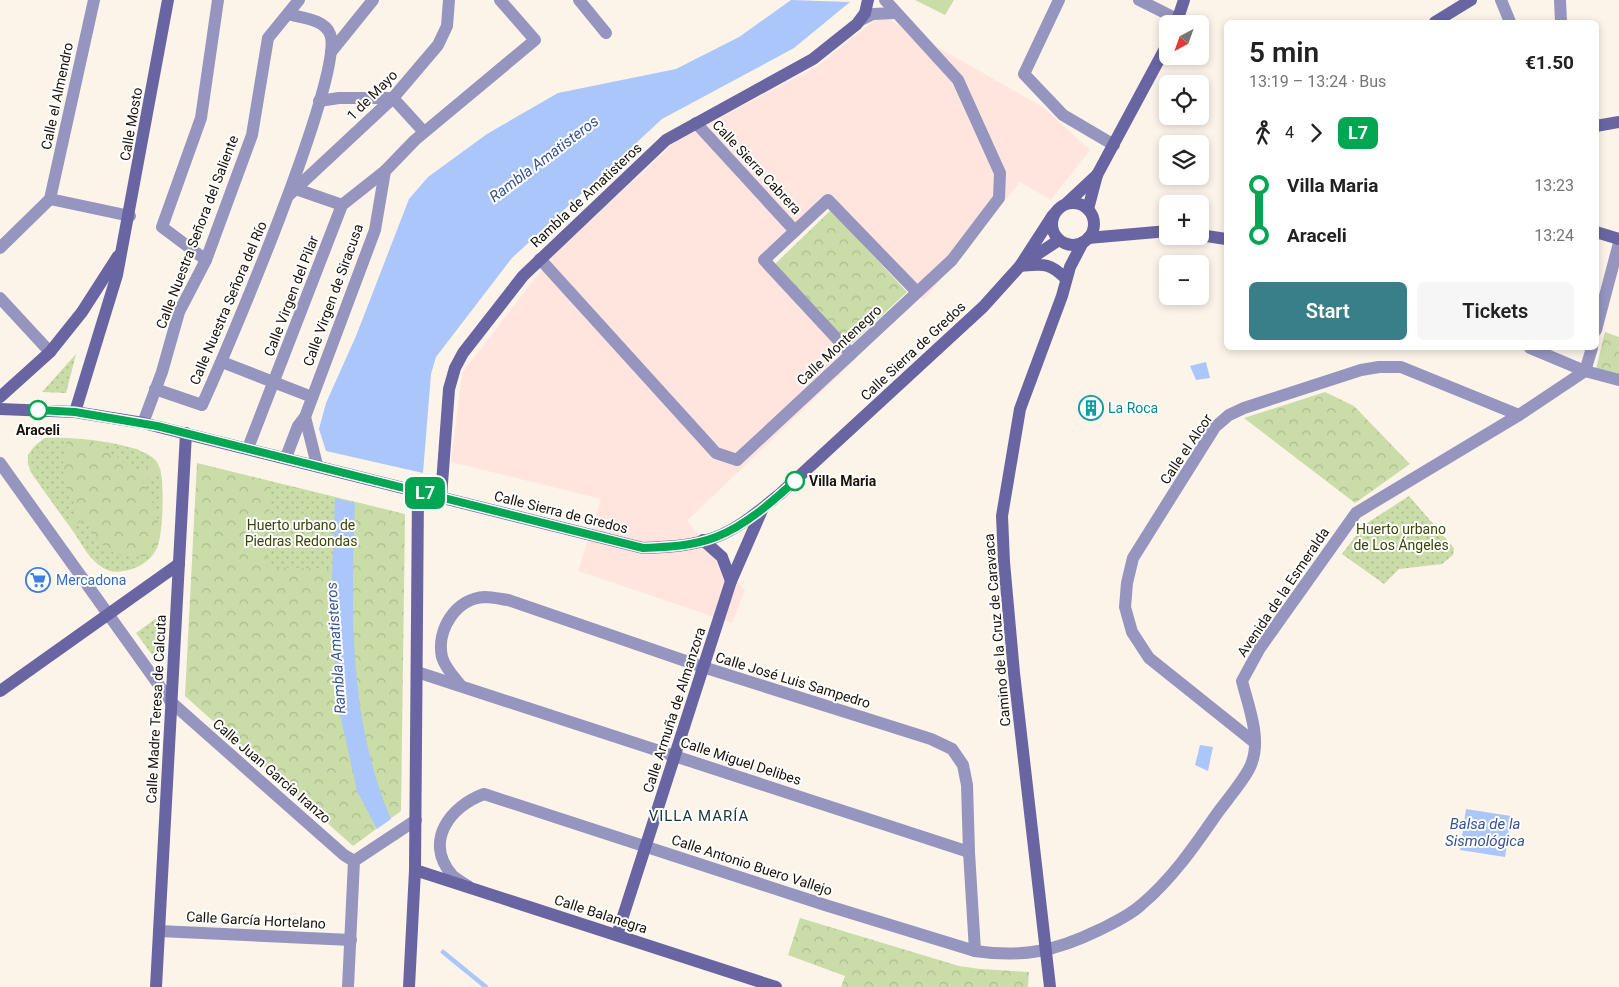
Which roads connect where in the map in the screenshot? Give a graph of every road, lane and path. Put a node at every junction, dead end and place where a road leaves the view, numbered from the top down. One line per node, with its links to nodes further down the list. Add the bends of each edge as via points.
1 (94, 0): 38 (street, Calle el Almendro)
2 (168, 0): 43 (street, Calle Mosto)
3 (218, 0): 57 (street, via 201,118 162,227)
4 (299, 0): 18 (street, Calle Nuestra Señora del Saliente)
5 (373, 0): 26 (street)
6 (448, 0): 28 (street, 1 de Mayo, via 447,26 438,44)
7 (500, 0): 33 (street, via 535,40)
8 (579, 0): 25 (street)
9 (868, 0): 24 (street, Rambla de Amatisteros)
10 (885, 0): 17 (street, Calle Montenegro)
11 (1059, 0): 34 (street, via 1024,74 1063,115)
12 (1139, 0): 19 (street)
13 (1184, 0): 20 (street)
14 (1471, 0): 21 (street)
15 (1501, 0): 22 (street)
16 (1560, 0): 23 (street)
17 (895, 13): 24 (street, via 873,14); 60 (street, Calle Montenegro, via 958,80 1000,173 999,198 952,260)
18 (288, 14): 26 (street, via 323,24 331,35); 57 (street, Calle Nuestra Señora del Saliente, via 268,38 252,135)
19 (1165, 15)
20 (1178, 15)
21 (1438, 20)
22 (1509, 20)
23 (1562, 20)
24 (859, 21): 31 (street, Rambla de Amatisteros, via 806,64)
25 (606, 33)
26 (331, 52): 29 (street, Calle Nuestra Señora del Río)
27 (1159, 60): 34 (street)
28 (393, 98): 29 (street); 33 (street); 37 (street, 1 de Mayo)
29 (319, 101): 37 (street, Calle Nuestra Señora del Río)
30 (1619, 122): 32 (street)
31 (696, 123): 44 (street, Calle Sierra Cabrera); 56 (street, Rambla de Amatisteros, via 666,140)
32 (1599, 125)
33 (424, 132): 35 (street)
34 (1114, 145): 36 (street)
35 (385, 171): 40 (street); 73 (street, Calle Virgen de Siracusa, via 375,230)
36 (1097, 175): 39 (street); 41 (street)
37 (292, 192): 40 (street); 67 (street, Calle Nuestra Señora del Río)
38 (50, 199): 43 (street); 54 (street)
39 (1068, 203): 41 (street, via 1079,204); 42 (street)
40 (342, 205): 70 (street, Calle Virgen del Pilar)
41 (1090, 213): 47 (street); 51 (street, via 1093,230)
42 (1054, 215): 52 (street, via 1052,227); 58 (street, Calle Sierra de Gredos)
43 (130, 216): 55 (street, Calle Mosto)
44 (795, 230): 60 (street, Calle Sierra Cabrera, via 828,200); 66 (street, Calle Sierra Cabrera, via 764,260)
45 (1159, 232): 47 (street)
46 (1599, 233): 50 (street)
47 (1118, 234): 51 (street)
48 (1209, 236): 49 (street)
49 (1224, 239)
50 (1619, 239)
51 (1085, 240): 52 (street, via 1074,245); 59 (street, Camino de la Cruz de Caravaca)
52 (1060, 241): 58 (street, Calle Sierra de Gredos); 59 (street)
53 (1619, 244): 62 (street)
54 (0, 248)
55 (121, 252): 65 (street, Calle Mosto, via 82,312); 75 (street, Calle Mosto, via 117,275)
56 (540, 259): 66 (street, Calle Montenegro, via 716,453 737,460); 85 (street, Rambla de Amatisteros, via 487,321 455,368 449,389)
57 (206, 260): 71 (street, Calle Nuestra Señora del Saliente, via 179,312)
58 (1020, 266): 59 (street, via 1044,264); 86 (street, Calle Sierra de Gredos, via 983,307)
59 (1068, 273): 110 (street, Camino de la Cruz de Caravaca, via 1020,409 1002,516 1014,672)
60 (917, 292): 66 (street, Calle Montenegro)
61 (0, 298): 65 (street)
62 (1599, 319)
63 (1535, 350): 68 (street)
64 (1591, 350): 68 (street)
65 (50, 352): 72 (street, Calle Mosto)
66 (851, 354)
67 (222, 362): 70 (street); 71 (street, Calle Nuestra Señora del Río, via 202,405)
68 (1585, 371): 69 (street); 76 (street, Avenida de la Esmeralda)
69 (1619, 380)
70 (274, 382): 73 (street); 80 (street, Calle Virgen del Pilar)
71 (155, 389): 78 (street, Calle Nuestra Señora del Saliente)
72 (0, 396)
73 (312, 397): 77 (street, Calle Virgen de Siracusa)
74 (0, 409): 75 (street, Calle Sierra de Gredos)
75 (75, 412): 78 (street, Calle Sierra de Gredos)
76 (1519, 415): 98 (street, Avenida de la Esmeralda, via 1356,513 1260,648 1242,681); 98 (street, Calle el Alcor, via 1400,367 1378,367 1244,408 1215,427 1134,558 1125,607 1132,632 1149,658)
77 (305, 417): 81 (street, Calle Virgen de Siracusa); 83 (street)
78 (143, 423): 79 (street, Calle Sierra de Gredos)
79 (186, 433): 80 (street, Calle Sierra de Gredos); 90 (street, Calle Madre Teresa de Calcuta)
80 (248, 448): 81 (street, Calle Sierra de Gredos)
81 (286, 457): 83 (street, Calle Sierra de Gredos)
82 (0, 463): 92 (street, Calle Juan García Iranzo)
83 (317, 465): 84 (street, Calle Sierra de Gredos)
84 (418, 491): 85 (street, Calle Sierra de Gredos); 94 (street)
85 (441, 497): 88 (street, Calle Sierra de Gredos, via 643,548 681,546)
86 (764, 507): 87 (street, Calle Sierra de Gredos); 91 (street, Calle Armuña de Almanzora)
87 (731, 528): 88 (street, Calle Sierra de Gredos, via 717,537); 89 (street)
88 (703, 540): 89 (street)
89 (722, 557): 91 (street)
90 (179, 564): 92 (street); 97 (street, Calle Madre Teresa de Calcuta)
91 (730, 580): 93 (street, Calle Armuña de Almanzora)
92 (108, 615): 96 (street); 97 (street, Calle Juan García Iranzo)
93 (703, 667): 95 (street, Calle José Luis Sampedro, via 508,600 484,597 466,601 442,634 443,658); 99 (street, Calle Armuña de Almanzora); 102 (street, Calle José Luis Sampedro, via 931,739 952,749 963,765 967,785)
94 (417, 672): 95 (street, Calle Miguel Delibes); 100 (street)
95 (462, 686): 99 (street, Calle Miguel Delibes)
96 (0, 691)
97 (171, 702): 103 (street, Calle Juan García Iranzo); 106 (street, Calle Madre Teresa de Calcuta)
98 (1254, 742): 110 (street, Avenida de la Esmeralda, via 1252,763 1197,843 1162,886 1140,907 1115,923 1076,942)
99 (675, 755): 101 (street, Calle Armuña de Almanzora); 102 (street, Calle Miguel Delibes)
100 (416, 820): 103 (street); 104 (street)
101 (646, 846): 105 (street, Calle Antonio Buero Vallejo, via 484,794 458,807 446,822 441,838 442,854 452,874); 107 (street, Calle Armuña de Almanzora); 109 (street, Calle Antonio Buero Vallejo)
102 (968, 852): 109 (street, Calle José Luis Sampedro)
103 (354, 861): 108 (street)
104 (416, 870): 105 (street, Calle Balanegra); 113 (street)
105 (468, 887): 107 (street, Calle Balanegra)
106 (159, 931): 108 (street, Calle García Hortelano); 111 (street, Calle Madre Teresa de Calcuta)
107 (617, 934): 114 (street, Calle Balanegra)
108 (350, 940): 112 (street)
109 (975, 950): 110 (street, Calle Antonio Buero Vallejo, via 999,954)
110 (1047, 951): 115 (street, Camino de la Cruz de Caravaca)
111 (156, 987)
112 (348, 987)
113 (408, 987)
114 (776, 987)
115 (1050, 987)

